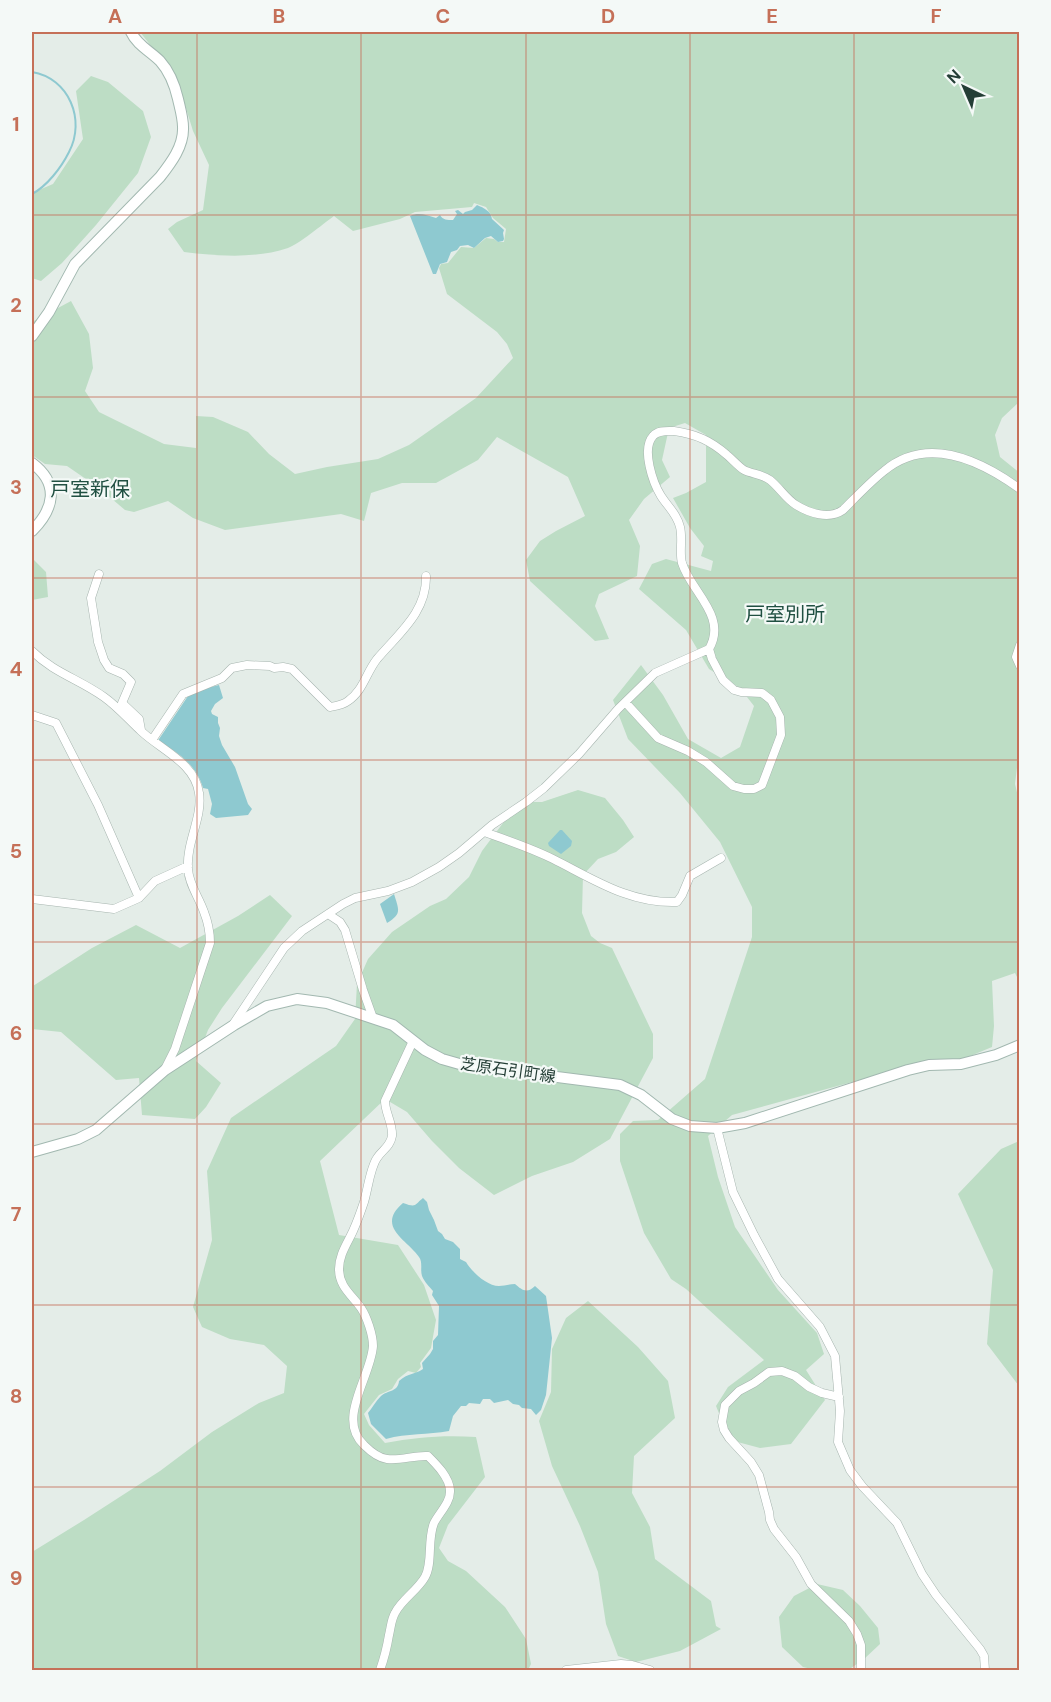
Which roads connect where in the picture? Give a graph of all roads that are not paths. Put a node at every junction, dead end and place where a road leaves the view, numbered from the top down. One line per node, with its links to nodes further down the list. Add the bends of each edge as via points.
1 (131, 32): 2 (main road, via 170,75 184,128 179,148 160,177 75,264)
2 (32, 336)
3 (32, 463): 5 (main road, via 51,487 44,519)
4 (1020, 489): 9 (street, via 988,468 955,456 923,454 885,470 843,510 828,516 795,504 771,480 746,471 708,440 690,433 655,434 648,454 651,473 680,526 681,562 710,611 715,632)
5 (32, 531)
6 (99, 574): 14 (street, via 91,598 98,642 109,668 131,682 122,703 139,719)
7 (426, 576): 15 (street, via 413,619 347,702 330,707 292,669 247,665 232,668 222,678 183,694)
8 (1020, 645): 11 (street, via 1016,657)
9 (709, 649): 12 (street, via 655,673); 12 (street, via 728,685 741,692 762,693 780,717 781,735 762,785 754,789 734,786 706,762 658,738)
10 (32, 651): 14 (street, via 54,669 104,697)
11 (1020, 666)
12 (626, 703): 16 (street, via 544,788)
13 (32, 715): 19 (street, via 56,723)
14 (141, 731): 15 (street)
15 (152, 740): 18 (street, via 191,773 199,792 200,806)
16 (484, 832): 17 (street, via 604,885 654,902 677,902 690,876); 21 (street, via 453,858 412,882 355,898)
17 (721, 858)
18 (188, 866): 19 (street, via 155,881); 26 (street, via 191,885 210,929 210,943)
19 (139, 898): 20 (street, via 114,909)
20 (32, 899)
21 (328, 914): 22 (street, via 345,930); 23 (street, via 284,948)
22 (373, 1018): 23 (main road, 芝原石引町線, via 327,1003 297,999 267,1006); 24 (main road, 芝原石引町線, via 393,1025)
23 (234, 1025): 26 (main road, 芝原石引町線)
24 (413, 1041): 27 (main road, 芝原石引町線, via 442,1059 463,1065 620,1085 641,1095 672,1119 690,1126); 30 (street, via 385,1101 391,1123 389,1146 376,1158 364,1202 340,1259 339,1272 344,1288 366,1317 373,1345 354,1410 359,1441 387,1459 428,1456 442,1471 451,1492 431,1533 427,1574 396,1610)
25 (1020, 1045): 27 (main road, 芝原石引町線, via 961,1064 908,1070 745,1123)
26 (165, 1070): 28 (main road, 芝原石引町線, via 96,1130)
27 (717, 1128): 29 (street, via 733,1192 754,1235 778,1279 820,1327 835,1356)
28 (32, 1152)
29 (839, 1397): 33 (street, via 822,1393 782,1371 769,1372 725,1405 723,1422 724,1431 759,1475 774,1529 811,1584 857,1634); 34 (street, via 838,1442 850,1470 897,1523 922,1574 980,1649)
30 (380, 1671)
31 (566, 1671): 32 (street, via 621,1664)
32 (650, 1671)
33 (861, 1671)
34 (985, 1671)

